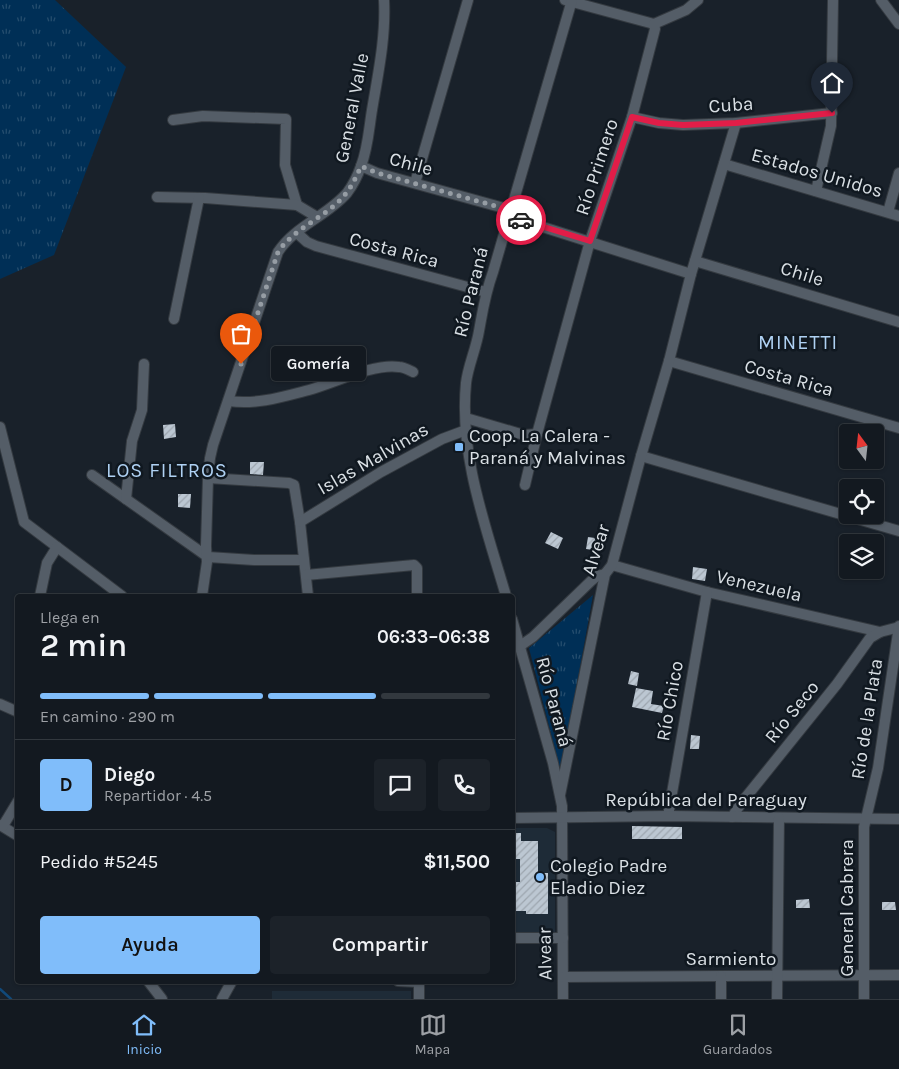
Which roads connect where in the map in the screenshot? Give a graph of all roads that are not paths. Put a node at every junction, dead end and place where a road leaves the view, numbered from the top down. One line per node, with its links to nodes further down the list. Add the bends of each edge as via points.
1 (384, 0): 14 (street, General Valle, via 379,69)
2 (468, 0): 16 (street)
3 (698, 0): 7 (street, via 686,10)
4 (833, 0): 9 (street)
5 (881, 0): 8 (street)
6 (570, 1): 7 (street); 22 (street, Río Paraná)
7 (654, 24): 10 (street, Río Primero)
8 (899, 24)
9 (832, 113): 12 (street, Cuba); 17 (street)
10 (632, 117): 12 (street, Cuba, via 683,125); 26 (street, Río Primero)
11 (172, 120): 20 (street, via 203,116 286,119 285,165)
12 (736, 123): 13 (street, Alvear)
13 (724, 164): 17 (street, Estados Unidos); 27 (street, Alvear)
14 (361, 166): 16 (street, Chile); 24 (street, General Valle, via 348,191)
15 (899, 173): 21 (street)
16 (415, 183): 22 (street, Chile)
17 (816, 191): 21 (street, Estados Unidos)
18 (157, 197): 19 (street)
19 (199, 198): 20 (street); 30 (street)
20 (297, 205): 24 (street)
21 (888, 212): 23 (street, Estados Unidos)
22 (510, 213): 26 (street, Chile); 29 (street, Río Paraná)
23 (899, 216)
24 (317, 217): 25 (street, General Valle)
25 (297, 232): 29 (street, Costa Rica, via 316,246); 35 (street, General Valle, via 278,252)
26 (590, 241): 28 (street, Chile); 40 (street, Río Primero)
27 (695, 261): 28 (street, Alvear); 31 (street, Chile)
28 (691, 274): 32 (street, Alvear)
29 (486, 292): 36 (street, Río Paraná, via 466,383)
30 (174, 319)
31 (899, 322)
32 (670, 361): 38 (street, Costa Rica); 41 (street, Alvear)
33 (144, 364): 45 (street, via 142,410 132,441)
34 (413, 372): 35 (street, via 388,366 255,403)
35 (229, 402): 43 (street, General Valle, via 210,458)
36 (466, 418): 39 (street, Río Paraná); 40 (street, via 524,435)
37 (0, 427): 48 (street, via 21,517)
38 (899, 428)
39 (466, 430): 46 (street, Islas Malvinas, via 442,438); 60 (street, Río Paraná, via 470,466)
40 (537, 434): 44 (street, Río Primero)
41 (641, 456): 47 (street); 51 (street, Alvear)
42 (92, 475): 45 (street)
43 (208, 478): 46 (street, via 294,485); 49 (street, General Valle)
44 (525, 485)
45 (126, 499): 49 (street)
46 (300, 522): 50 (street)
47 (899, 531)
48 (57, 546): 55 (street, via 47,563); 56 (street)
49 (208, 557): 50 (street); 57 (street, General Valle)
50 (304, 560): 53 (street)
51 (612, 565): 52 (street, Alvear); 54 (street, Venezuela)
52 (605, 574): 64 (street, via 591,581); 67 (street, Alvear)
53 (306, 575): 58 (street); 59 (street, via 414,565 417,568)
54 (707, 592): 63 (street, Venezuela); 69 (street, Río Chico)
55 (40, 594)
56 (119, 594)
57 (202, 594)
58 (308, 594)
59 (417, 594)
60 (505, 594)
61 (899, 626): 63 (street); 74 (street, Río de la Plata, via 878,768)
62 (515, 630): 64 (street, Río Paraná)
63 (880, 632): 70 (street, Río Seco, via 870,638)
64 (520, 646): 67 (street, Río Paraná)
65 (0, 704): 66 (street)
66 (15, 711)
67 (560, 794): 72 (street, Alvear)
68 (15, 806): 76 (street)
69 (668, 816): 70 (street, República del Paraguay); 72 (street, República del Paraguay)
70 (732, 816): 73 (street, República del Paraguay)
71 (515, 818): 72 (street, República del Paraguay)
72 (562, 818): 79 (street, Alvear)
73 (779, 818): 74 (street, República del Paraguay); 83 (street)
74 (866, 818): 75 (street, República del Paraguay); 80 (street, General Cabrera)
75 (899, 819)
76 (2, 826): 77 (street)
77 (15, 834)
78 (515, 938): 79 (street)
79 (563, 938): 84 (street, Alvear)
80 (864, 975): 81 (street, Sarmiento); 83 (street, Sarmiento); 94 (street, General Cabrera)
81 (899, 975)
82 (721, 976): 83 (street, Sarmiento); 84 (street, Sarmiento); 92 (street)
83 (777, 976): 93 (street)
84 (563, 977): 91 (street, Alvear)
85 (150, 984): 88 (street)
86 (230, 984): 89 (street)
87 (419, 984): 90 (street)
88 (162, 999)
89 (222, 999)
90 (419, 999)
91 (563, 999)
92 (721, 999)
93 (777, 999)
94 (864, 999)

